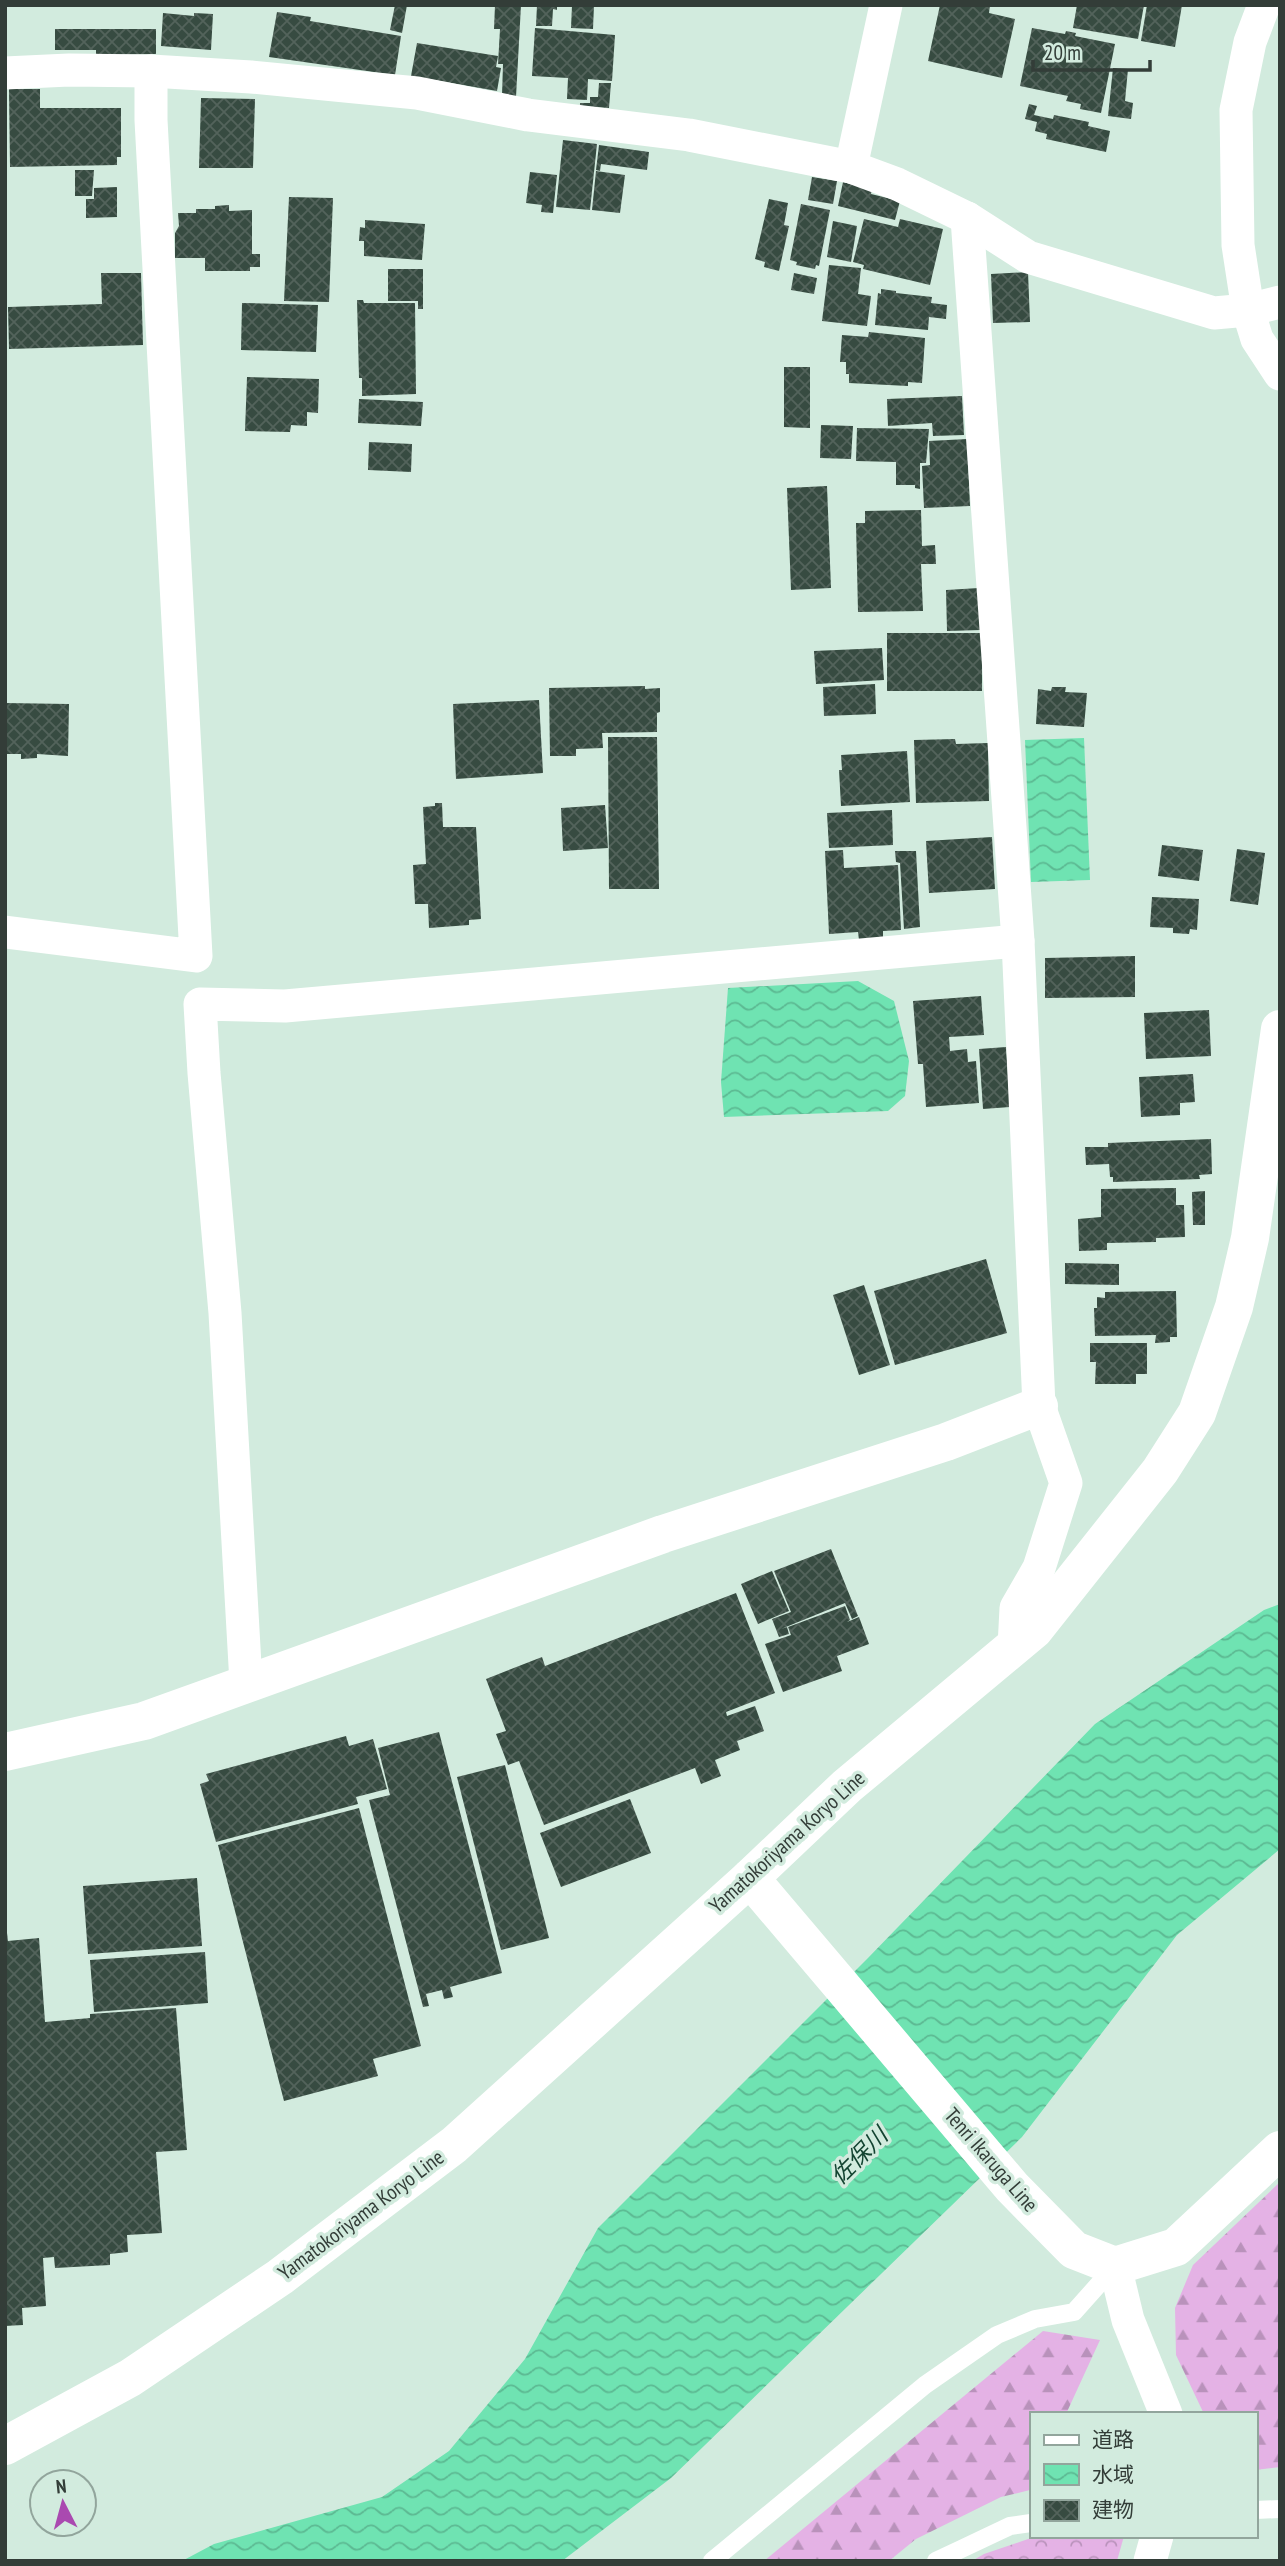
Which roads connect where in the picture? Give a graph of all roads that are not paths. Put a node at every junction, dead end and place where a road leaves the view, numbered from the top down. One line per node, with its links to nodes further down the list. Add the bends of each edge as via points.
1 (886, 5): 5 (street)
2 (1264, 5): 8 (street, via 1250,41 1236,110 1238,245)
3 (151, 71): 4 (street); 5 (street, via 417,93 528,115 689,135); 10 (street, via 196,956)
4 (5, 73)
5 (851, 167): 6 (street)
6 (967, 218): 8 (street, via 1028,257 1214,313); 11 (street)
7 (1280, 302): 8 (street)
8 (1248, 310): 9 (street, via 1257,339)
9 (1280, 374)
10 (5, 932)
11 (1017, 941): 13 (street); 15 (street, via 285,1006 200,1004 225,1313)
12 (1280, 1029): 14 (main road, Yamatokoriyama Koryo Line, via 1250,1238 1234,1307 1197,1413 1108,1539 1034,1630)
13 (1040, 1406): 14 (street, via 1066,1483 1039,1568 1016,1608); 15 (main road)
14 (1014, 1647): 17 (main road, Yamatokoriyama Koryo Line, via 847,1786)
15 (246, 1683): 16 (main road, via 144,1721)
16 (5, 1752)
17 (750, 1878): 19 (main road, Tenri Ikaruga Line, via 1012,2187 1074,2250); 21 (main road, Yamatokoriyama Koryo Line, via 454,2145 280,2277 130,2378)
18 (1280, 2150): 19 (main road, via 1176,2247)
19 (1115, 2266): 20 (street, via 1128,2320); 26 (lane, via 1074,2312 1035,2319 997,2335 925,2385)
20 (1165, 2412)
21 (9, 2441)
22 (1280, 2509): 23 (lane)
23 (1257, 2510)
24 (1030, 2523): 27 (lane, via 1010,2526)
25 (1156, 2538): 28 (street)
26 (712, 2561)
27 (936, 2561)
28 (1150, 2561)

